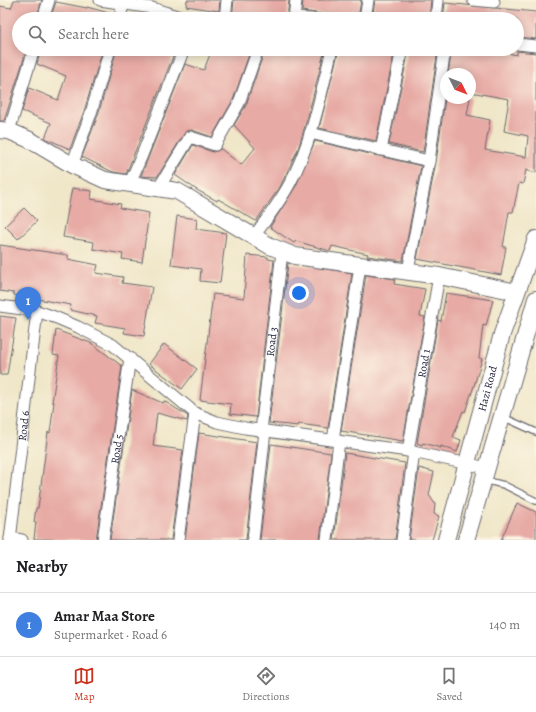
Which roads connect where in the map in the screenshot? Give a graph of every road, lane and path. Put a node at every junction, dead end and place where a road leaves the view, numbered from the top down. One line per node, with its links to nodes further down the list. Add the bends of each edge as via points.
1 (49, 0): 11 (street)
2 (100, 0): 9 (street)
3 (227, 0): 14 (street)
4 (296, 0): 15 (street)
5 (368, 0): 16 (street)
6 (438, 0): 17 (street)
7 (473, 0): 8 (street)
8 (494, 2)
9 (124, 4): 10 (street); 12 (street)
10 (153, 4): 13 (street)
11 (45, 12)
12 (121, 12)
13 (171, 12)
14 (226, 12)
15 (295, 12)
16 (366, 12)
17 (437, 12)
18 (524, 45): 19 (street)
19 (536, 46)
20 (31, 56): 27 (street)
21 (108, 56): 31 (street)
22 (181, 56): 32 (street)
23 (256, 56): 33 (street, via 239,103 215,145 190,137)
24 (330, 56): 28 (street)
25 (401, 56): 29 (street)
26 (444, 56): 30 (street)
27 (4, 130): 31 (street, via 30,140)
28 (310, 133): 29 (street); 34 (street, via 290,182)
29 (381, 150): 30 (street)
30 (429, 161): 38 (street)
31 (72, 165): 32 (street, via 105,180)
32 (129, 185): 33 (street)
33 (158, 189): 34 (street, via 177,191)
34 (254, 236): 36 (street)
35 (536, 239): 40 (street, Hazi Road)
36 (282, 252): 37 (street); 47 (street, Road 3)
37 (360, 266): 38 (street); 49 (street)
38 (408, 271): 39 (street)
39 (439, 276): 40 (street); 50 (street, Road 1)
40 (517, 292): 51 (street, Hazi Road, via 502,334)
41 (536, 299): 46 (street, Hazi Road)
42 (0, 306): 43 (street)
43 (37, 311): 44 (street, via 78,326 113,345); 54 (street, Road 6)
44 (130, 358): 45 (street); 56 (street, Road 5)
45 (195, 412): 47 (street, via 217,422); 57 (street)
46 (502, 417): 48 (lane); 52 (street, Hazi Road)
47 (263, 431): 49 (street); 58 (street, Road 3)
48 (536, 432)
49 (336, 441): 50 (street); 59 (street)
50 (411, 451): 51 (street); 60 (street, Road 1)
51 (466, 464): 52 (street); 61 (street, Hazi Road)
52 (485, 474): 53 (lane); 62 (street, Hazi Road)
53 (536, 501)
54 (10, 539): 55 (street)
55 (22, 540)
56 (103, 540)
57 (178, 540)
58 (253, 540)
59 (327, 540)
60 (402, 540)
61 (446, 540)
62 (466, 540)

